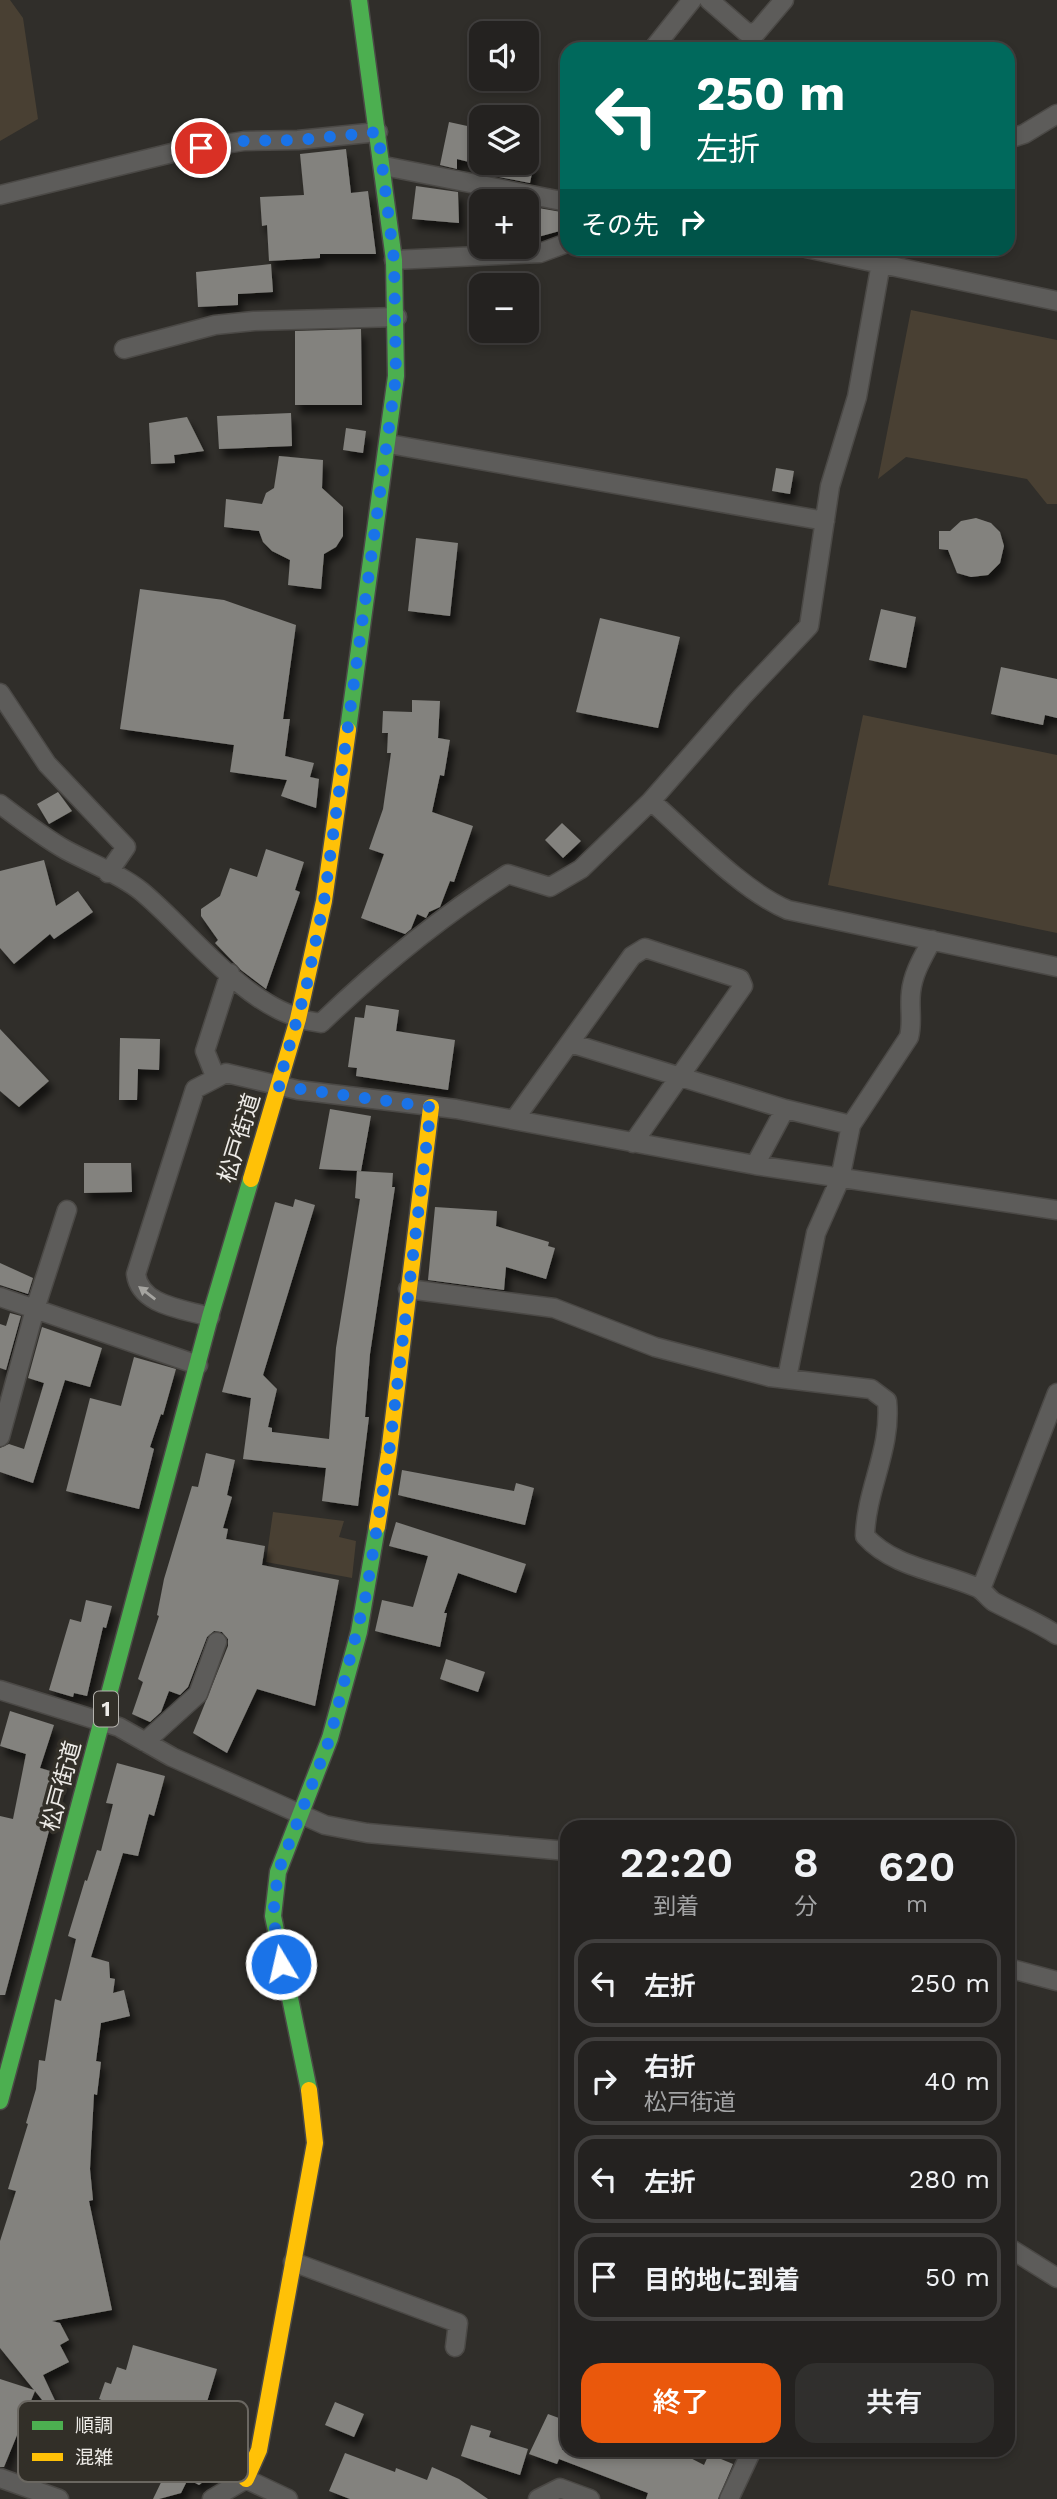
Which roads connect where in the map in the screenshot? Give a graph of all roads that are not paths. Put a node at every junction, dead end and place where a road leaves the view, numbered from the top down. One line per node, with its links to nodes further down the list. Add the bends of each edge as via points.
1 (359, 0): 7 (main road, 松戸街道 / 1)
2 (692, 0): 5 (street)
3 (709, 0): 4 (street, via 746,32 756,33)
4 (785, 0)
5 (659, 42)
6 (1057, 114): 8 (street)
7 (378, 132): 9 (main road, 松戸街道 / 1); 10 (street, via 244,141 180,151)
8 (1015, 137)
9 (384, 166): 11 (street); 14 (main road, 松戸街道 / 1)
10 (0, 195)
11 (560, 201)
12 (560, 246): 14 (street, via 540,253)
13 (846, 256): 15 (street)
14 (394, 260): 17 (main road, 松戸街道 / 1)
15 (881, 263): 16 (street); 20 (street, via 857,397 830,486)
16 (1057, 301)
17 (397, 317): 18 (street, via 228,324); 19 (main road, 松戸街道 / 1)
18 (124, 349)
19 (388, 444): 20 (street); 28 (main road, 松戸街道 / 1, via 331,860)
20 (825, 521): 22 (street, via 809,626)
21 (0, 693): 24 (street, via 47,764 126,847)
22 (651, 801): 25 (street, via 769,902); 28 (street, via 581,869 559,884 543,886 508,874 397,955 321,1023)
23 (0, 804): 24 (street, via 62,848)
24 (108, 873): 27 (street, via 139,890)
25 (932, 940): 26 (street); 36 (street, via 911,993 909,1037)
26 (1057, 967)
27 (230, 973): 28 (street, via 278,1012); 30 (street, via 205,1051)
28 (298, 1018): 32 (main road, 松戸街道 / 1)
29 (570, 1043): 31 (street); 31 (street, via 632,956 645,948 740,979 743,986); 35 (street)
30 (215, 1076): 32 (street, via 226,1073); 45 (street, one-way to 30, via 145,1295 136,1274 195,1089)
31 (678, 1077): 34 (street); 37 (street)
32 (278, 1086): 33 (street); 45 (main road, 松戸街道 / 1)
33 (431, 1107): 35 (street); 42 (main road)
34 (785, 1109): 36 (street); 38 (street)
35 (514, 1120): 37 (street)
36 (851, 1125): 39 (street)
37 (633, 1143): 38 (street)
38 (755, 1165): 39 (street)
39 (840, 1179): 41 (street); 47 (street, via 816,1233)
40 (68, 1210): 44 (street)
41 (1057, 1210)
42 (408, 1289): 47 (street, via 554,1308 656,1348); 56 (main road, via 389,1453 359,1632 330,1738)
43 (0, 1297): 44 (street)
44 (35, 1309): 46 (street); 49 (street)
45 (210, 1317): 46 (main road, 松戸街道 / 1)
46 (198, 1365): 54 (main road, 松戸街道 / 1)
47 (787, 1378): 50 (street, via 871,1389 887,1401 887,1441 865,1512 865,1536 879,1551)
48 (1057, 1393): 50 (street)
49 (0, 1437)
50 (981, 1589): 51 (street, via 990,1600)
51 (1057, 1635)
52 (218, 1642): 55 (street, via 198,1694)
53 (0, 1690): 54 (street)
54 (102, 1721): 55 (street); 60 (main road, 松戸街道 / 1)
55 (145, 1742): 56 (street)
56 (299, 1814): 57 (street, via 325,1825 367,1833); 63 (main road, via 278,1872 273,1916 314,2115 315,2143)
57 (560, 1851)
58 (1015, 1970): 59 (street)
59 (1057, 1981)
60 (4, 2069): 61 (main road, 松戸街道 / 1)
61 (0, 2101)
62 (1015, 2251): 64 (street)
63 (293, 2262): 65 (street, via 458,2323); 67 (main road, via 260,2450)
64 (1057, 2278)
65 (454, 2347)
66 (749, 2457): 76 (street)
67 (248, 2475)
68 (0, 2478): 71 (street)
69 (248, 2480): 73 (street)
70 (241, 2482): 72 (street)
71 (59, 2499)
72 (212, 2499)
73 (288, 2499)
74 (538, 2499): 75 (street, via 560,2488)
75 (590, 2499)
76 (729, 2499)

